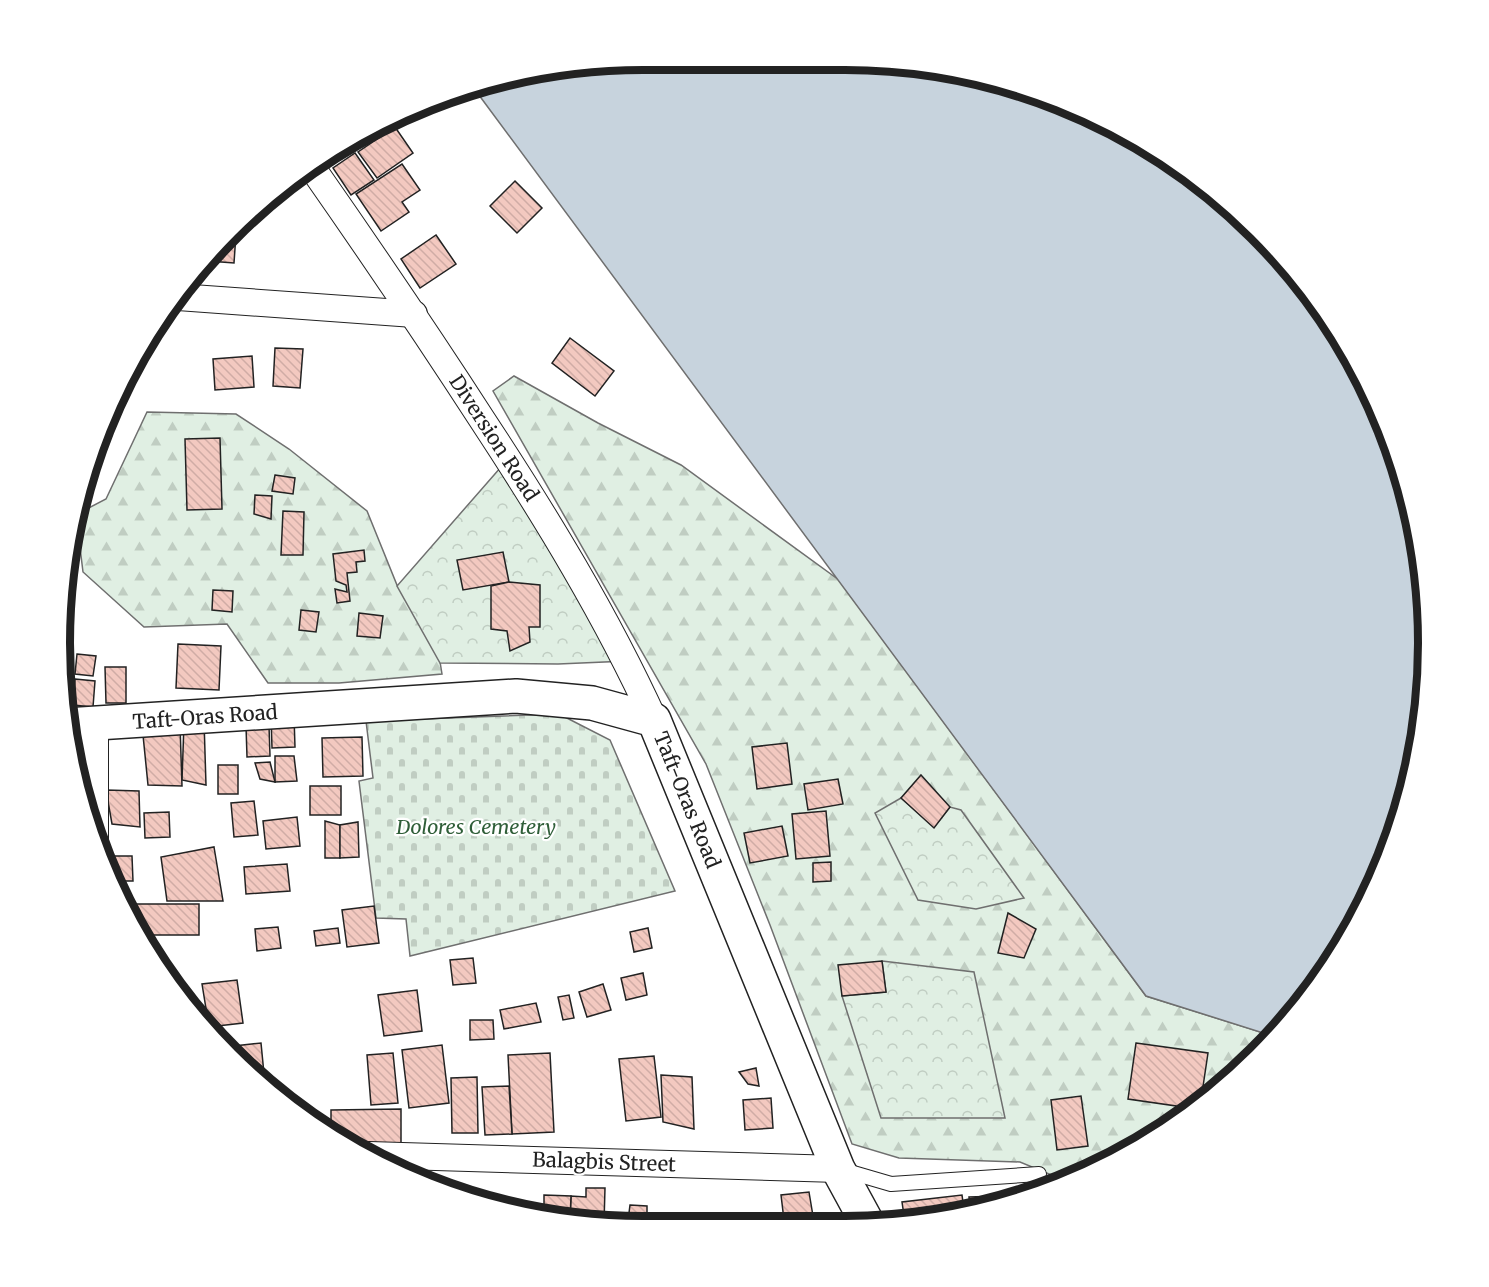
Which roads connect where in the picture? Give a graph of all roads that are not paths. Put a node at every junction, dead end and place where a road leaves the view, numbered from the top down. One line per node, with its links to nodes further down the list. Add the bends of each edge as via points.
1 (316, 174): 3 (street, Diversion Road)
2 (187, 298): 3 (street)
3 (414, 314): 4 (street, Diversion Road, via 547,520 627,661)
4 (654, 720): 5 (main road, Taft-Oras Road, via 592,703 516,696); 8 (main road, Taft-Oras Road)
5 (81, 724): 6 (street)
6 (87, 779)
7 (387, 1156): 8 (street, Balagbis Street)
8 (838, 1169): 9 (lane, via 891,1184); 10 (main road, Taft-Oras Road)
9 (1039, 1174)
10 (863, 1216)

